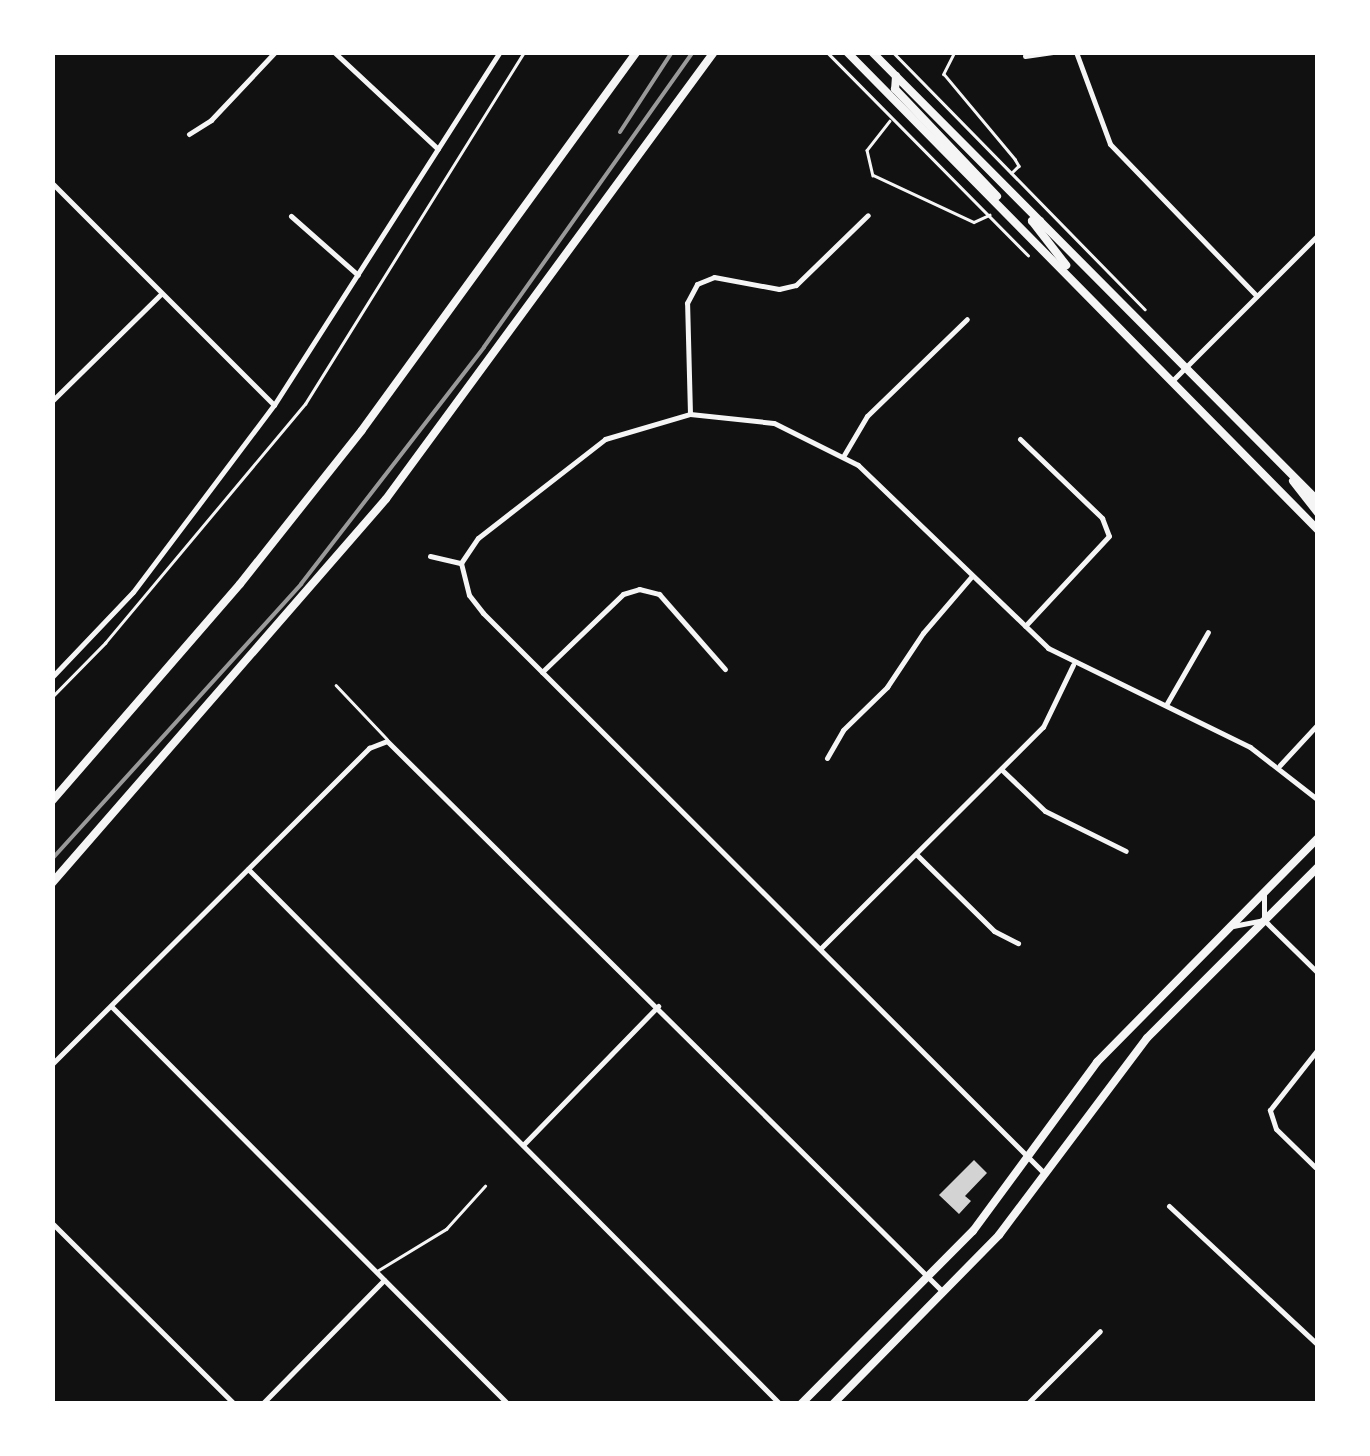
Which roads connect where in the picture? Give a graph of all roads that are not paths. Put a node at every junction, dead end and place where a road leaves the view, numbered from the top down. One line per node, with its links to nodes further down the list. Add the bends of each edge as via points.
1 (276, 52): 12 (street)
2 (334, 52): 13 (street)
3 (500, 52): 13 (street)
4 (638, 52): 52 (main road, via 362,430)
5 (714, 52): 59 (main road, via 386,499)
6 (847, 52): 15 (main road)
7 (872, 52): 11 (main road)
8 (1053, 52): 10 (street)
9 (1076, 52): 23 (street, via 1110,144)
10 (1025, 56)
11 (896, 76): 15 (main road, via 894,88 987,180); 18 (main road)
12 (189, 134)
13 (438, 149): 20 (street)
14 (52, 182): 22 (street)
15 (1004, 208): 21 (main road)
16 (868, 215): 29 (street, via 796,286 779,289 714,276 697,284 687,304)
17 (292, 216): 20 (street)
18 (1040, 221): 21 (main road, via 1032,222); 25 (main road)
19 (1318, 235): 23 (street)
20 (358, 274): 28 (street)
21 (1073, 278): 26 (main road)
22 (162, 293): 27 (street); 28 (street)
23 (1257, 296): 25 (street)
24 (968, 319): 31 (street, via 867,416)
25 (1185, 368): 26 (street); 32 (main road)
26 (1171, 382): 35 (main road)
27 (52, 401)
28 (274, 405): 44 (street, via 133,592)
29 (690, 414): 31 (street, via 774,423); 37 (street, via 648,422 590,446 478,538)
30 (1020, 439): 39 (street, via 1102,518 1109,536)
31 (844, 455): 38 (street)
32 (1289, 472): 33 (main road); 34 (main road)
33 (1318, 501)
34 (1318, 513)
35 (1318, 530)
36 (430, 556): 37 (street)
37 (461, 563): 43 (street, via 475,604)
38 (972, 577): 39 (street); 49 (street)
39 (1025, 626): 41 (street)
40 (1208, 632): 46 (street)
41 (1073, 665): 46 (street); 51 (street, via 1043,727)
42 (725, 669): 43 (street, via 659,594 639,589 623,594)
43 (542, 672): 64 (street)
44 (52, 677)
45 (336, 684): 48 (lane)
46 (1166, 706): 50 (street)
47 (1318, 724): 50 (street)
48 (387, 741): 58 (street, via 369,748); 67 (street)
49 (826, 758)
50 (1280, 766): 53 (street)
51 (1002, 770): 55 (street, via 1045,811); 56 (street)
52 (52, 798)
53 (1318, 800)
54 (1318, 838): 60 (main road)
55 (1126, 852)
56 (917, 854): 63 (street, via 994,931); 64 (street)
57 (1318, 867): 61 (main road)
58 (248, 869): 66 (street); 70 (street)
59 (52, 883)
60 (1266, 888): 61 (street); 62 (main road)
61 (1264, 920): 62 (street); 65 (street); 73 (main road, via 1147,1038)
62 (1227, 928): 71 (main road, via 1097,1062)
63 (1018, 943)
64 (820, 950): 71 (street)
65 (1318, 974)
66 (111, 1006): 69 (street); 77 (street)
67 (658, 1006): 70 (street); 78 (street)
68 (1318, 1049): 72 (street, via 1270,1110 1276,1129)
69 (52, 1064)
70 (522, 1145): 86 (street)
71 (1027, 1156): 73 (street); 78 (main road, via 973,1232)
72 (1315, 1167)
73 (1042, 1170): 80 (main road, via 999,1235)
74 (486, 1186): 77 (lane, via 446,1229 394,1254)
75 (1169, 1206): 82 (street)
76 (52, 1223): 83 (street)
77 (376, 1272): 79 (street)
78 (929, 1278): 80 (street); 87 (main road)
79 (384, 1280): 84 (street); 85 (street)
80 (943, 1292): 88 (main road)
81 (1100, 1331): 89 (street)
82 (1318, 1345)
83 (234, 1404)
84 (262, 1404)
85 (508, 1404)
86 (780, 1404)
87 (802, 1404)
88 (834, 1404)
89 (1026, 1404)

